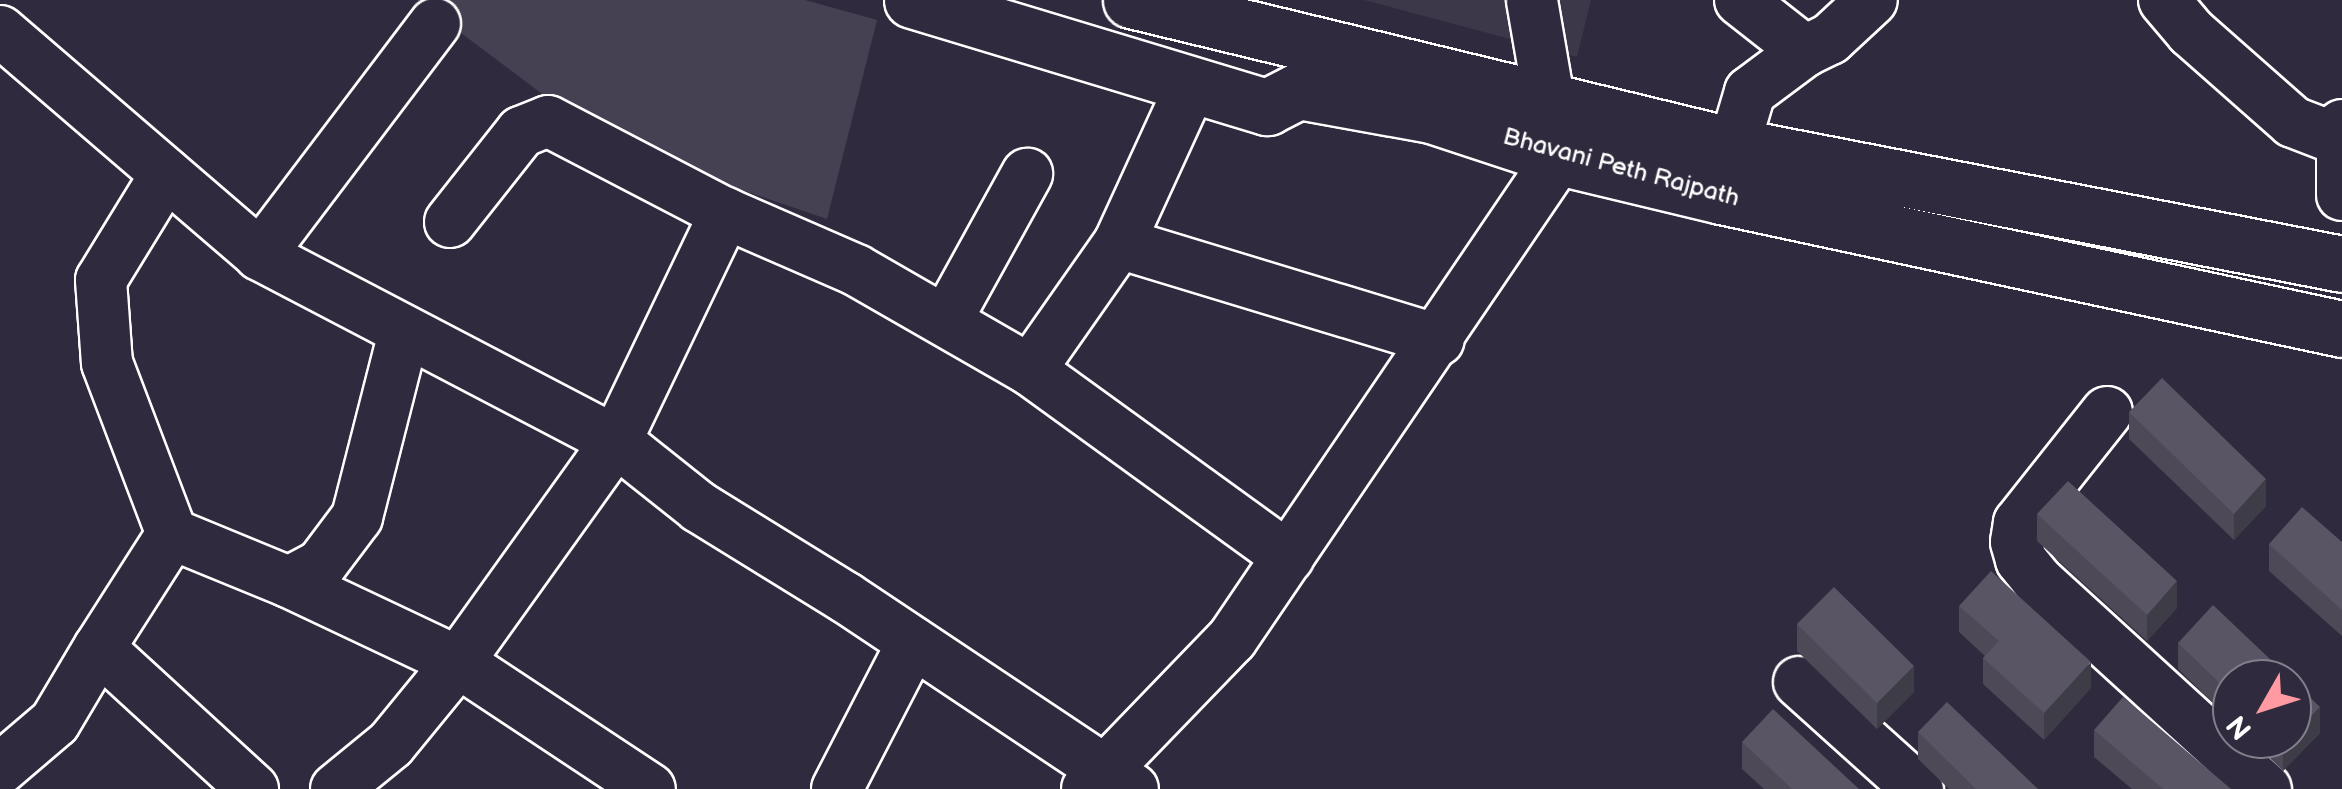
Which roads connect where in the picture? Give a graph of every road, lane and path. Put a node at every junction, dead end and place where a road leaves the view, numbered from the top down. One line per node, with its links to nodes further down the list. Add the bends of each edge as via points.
1 (912, 0): 11 (main road, Bhavani Peth Rajpath)
2 (1021, 0): 12 (main road, via 1208,48)
3 (1131, 0): 13 (main road)
4 (1532, 0): 13 (street)
5 (1740, 0): 10 (street)
6 (1872, 0): 10 (street, via 1830,39)
7 (2164, 0): 14 (street, via 2292,122)
8 (435, 24): 23 (street)
9 (0, 31): 17 (street)
10 (1805, 51): 15 (street, via 1750,92)
11 (1190, 86): 12 (main road, Bhavani Peth Rajpath, via 1267,107); 22 (street)
12 (1298, 91): 16 (main road, Bhavani Peth Rajpath, via 1431,116)
13 (1550, 99): 15 (main road); 16 (street)
14 (2341, 133): 19 (street)
15 (1734, 146): 24 (main road)
16 (1559, 156): 26 (main road, Bhavani Peth Rajpath); 28 (street)
17 (166, 174): 23 (street); 32 (street, via 100,280 107,364)
18 (1026, 174): 25 (street)
19 (2342, 195)
20 (725, 213): 21 (street, via 548,120 521,132); 25 (street, via 856,270); 31 (street)
21 (450, 222)
22 (1119, 243): 28 (street); 29 (street)
23 (260, 255): 27 (street)
24 (2342, 264)
25 (947, 319): 29 (street)
26 (2342, 329)
27 (404, 332): 31 (street); 34 (street, via 357,517 321,565)
28 (1439, 340): 33 (street)
29 (1030, 370): 33 (street)
30 (2107, 412): 46 (street, via 2019,523 2021,560)
31 (616, 442): 35 (street, via 699,507); 37 (street)
32 (172, 534): 34 (street); 36 (street)
33 (1288, 556): 40 (street, via 1232,639)
34 (289, 582): 37 (street)
35 (913, 642): 40 (street); 44 (street)
36 (99, 648): 39 (street, via 55,722); 41 (street)
37 (458, 662): 42 (street, via 392,744); 43 (street)
38 (1799, 682): 45 (street)
39 (0, 769)
40 (1107, 782)
41 (252, 789)
42 (336, 789)
43 (650, 789)
44 (837, 789)
45 (1918, 789)
46 (2266, 789)

